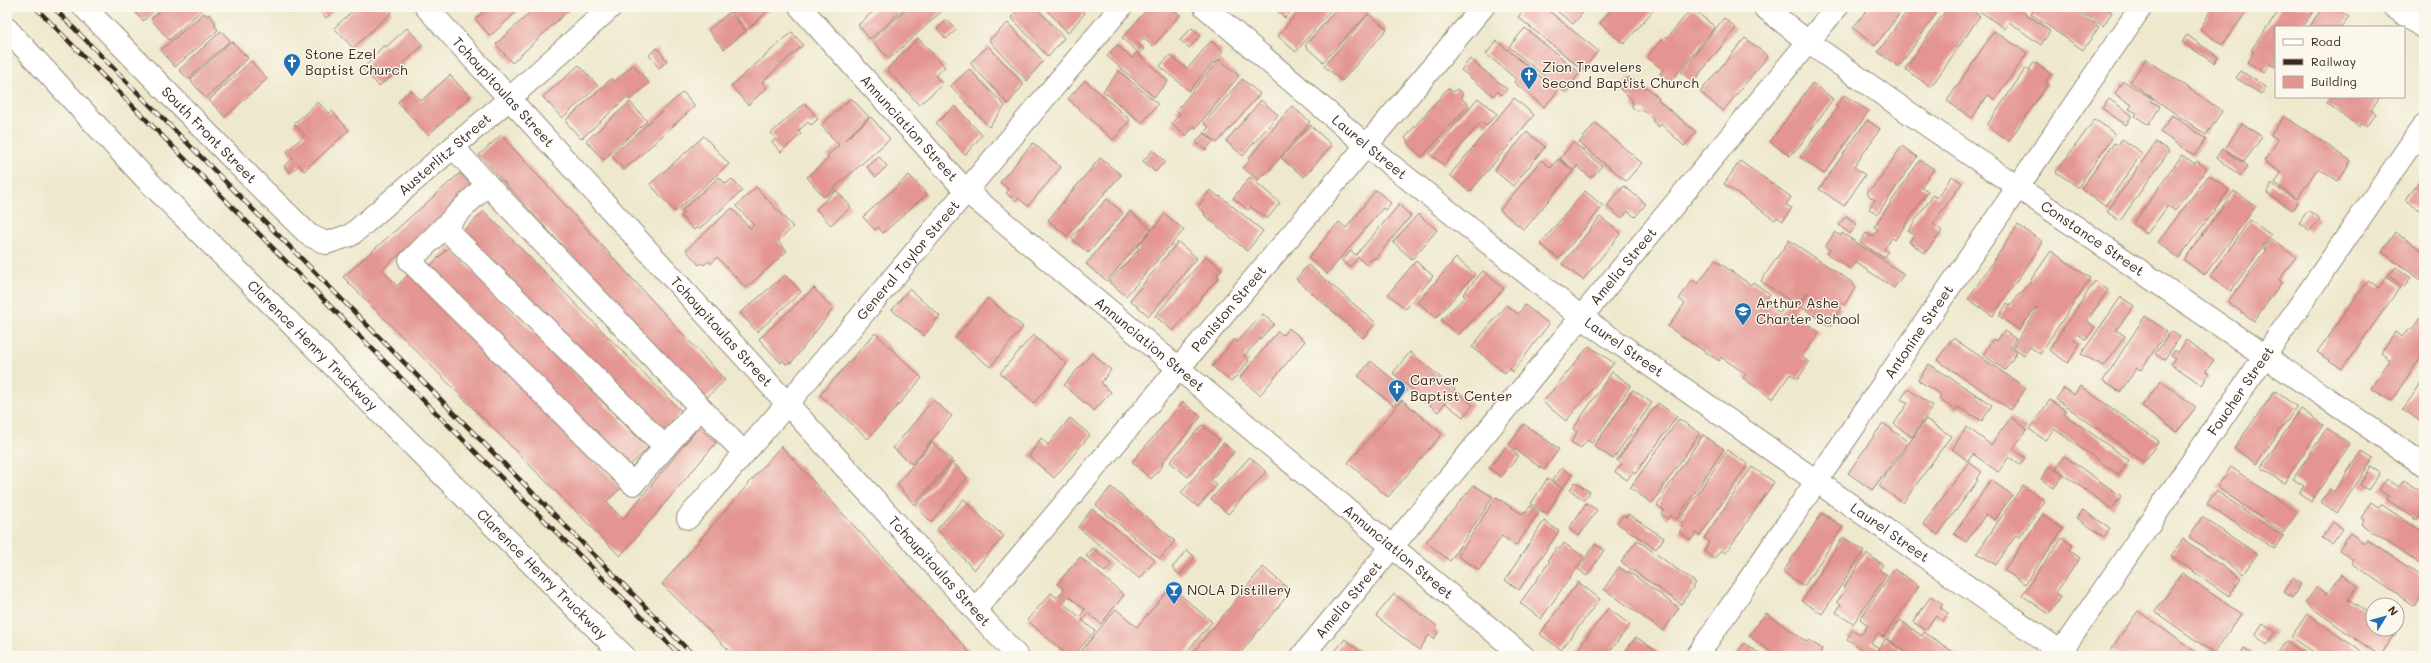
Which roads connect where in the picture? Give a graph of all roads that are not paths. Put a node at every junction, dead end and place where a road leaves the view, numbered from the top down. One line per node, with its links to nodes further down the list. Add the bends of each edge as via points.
1 (426, 7): 15 (street, Tchoupitoulas Street)
2 (611, 7): 15 (street, Austerlitz Street)
3 (800, 7): 21 (street, Annunciation Street)
4 (1121, 7): 21 (street, General Taylor Street)
5 (1205, 7): 17 (street, Laurel Street)
6 (1482, 7): 17 (street, Peniston Street)
7 (1764, 7): 14 (street, Constance Street)
8 (1838, 7): 14 (street, Amelia Street)
9 (2141, 7): 20 (street, Antonine Street)
10 (2394, 7): 12 (street)
11 (96, 11): 23 (street, South Front Street, via 289,215 310,235)
12 (2424, 28)
13 (7, 29): 37 (street, Clarence Henry Truckway, via 145,178)
14 (1808, 42): 20 (street, Constance Street); 24 (street, Amelia Street)
15 (509, 100): 18 (street, Austerlitz Street); 27 (street, Tchoupitoulas Street)
16 (2424, 125): 25 (street, Foucher Street)
17 (1366, 145): 24 (street, Laurel Street); 26 (street, Peniston Street)
18 (453, 147): 19 (street); 23 (street, Austerlitz Street, via 351,235)
19 (487, 184): 22 (street); 28 (street)
20 (2019, 187): 25 (street, Constance Street); 32 (street, Antonine Street)
21 (965, 190): 26 (street, Annunciation Street); 27 (street, General Taylor Street)
22 (444, 227): 29 (street); 29 (street, via 410,261 632,484)
23 (326, 243)
24 (1581, 317): 32 (street, Laurel Street); 34 (street, Amelia Street)
25 (2266, 356): 31 (street, Constance Street); 36 (street, Foucher Street)
26 (1179, 368): 34 (street, Annunciation Street); 35 (street, Peniston Street)
27 (788, 403): 30 (street, General Taylor Street); 35 (street, Tchoupitoulas Street)
28 (700, 407): 29 (street); 30 (street)
29 (665, 447)
30 (744, 453): 33 (street, General Taylor Street)
31 (2424, 465)
32 (1818, 482): 36 (street, Laurel Street); 41 (street, Antonine Street)
33 (688, 518)
34 (1392, 549): 39 (street, Amelia Street); 40 (street, Annunciation Street)
35 (975, 610): 38 (street, Tchoupitoulas Street)
36 (2062, 654)
37 (624, 656)
38 (1017, 656)
39 (1302, 656)
40 (1523, 656)
41 (1697, 656)

